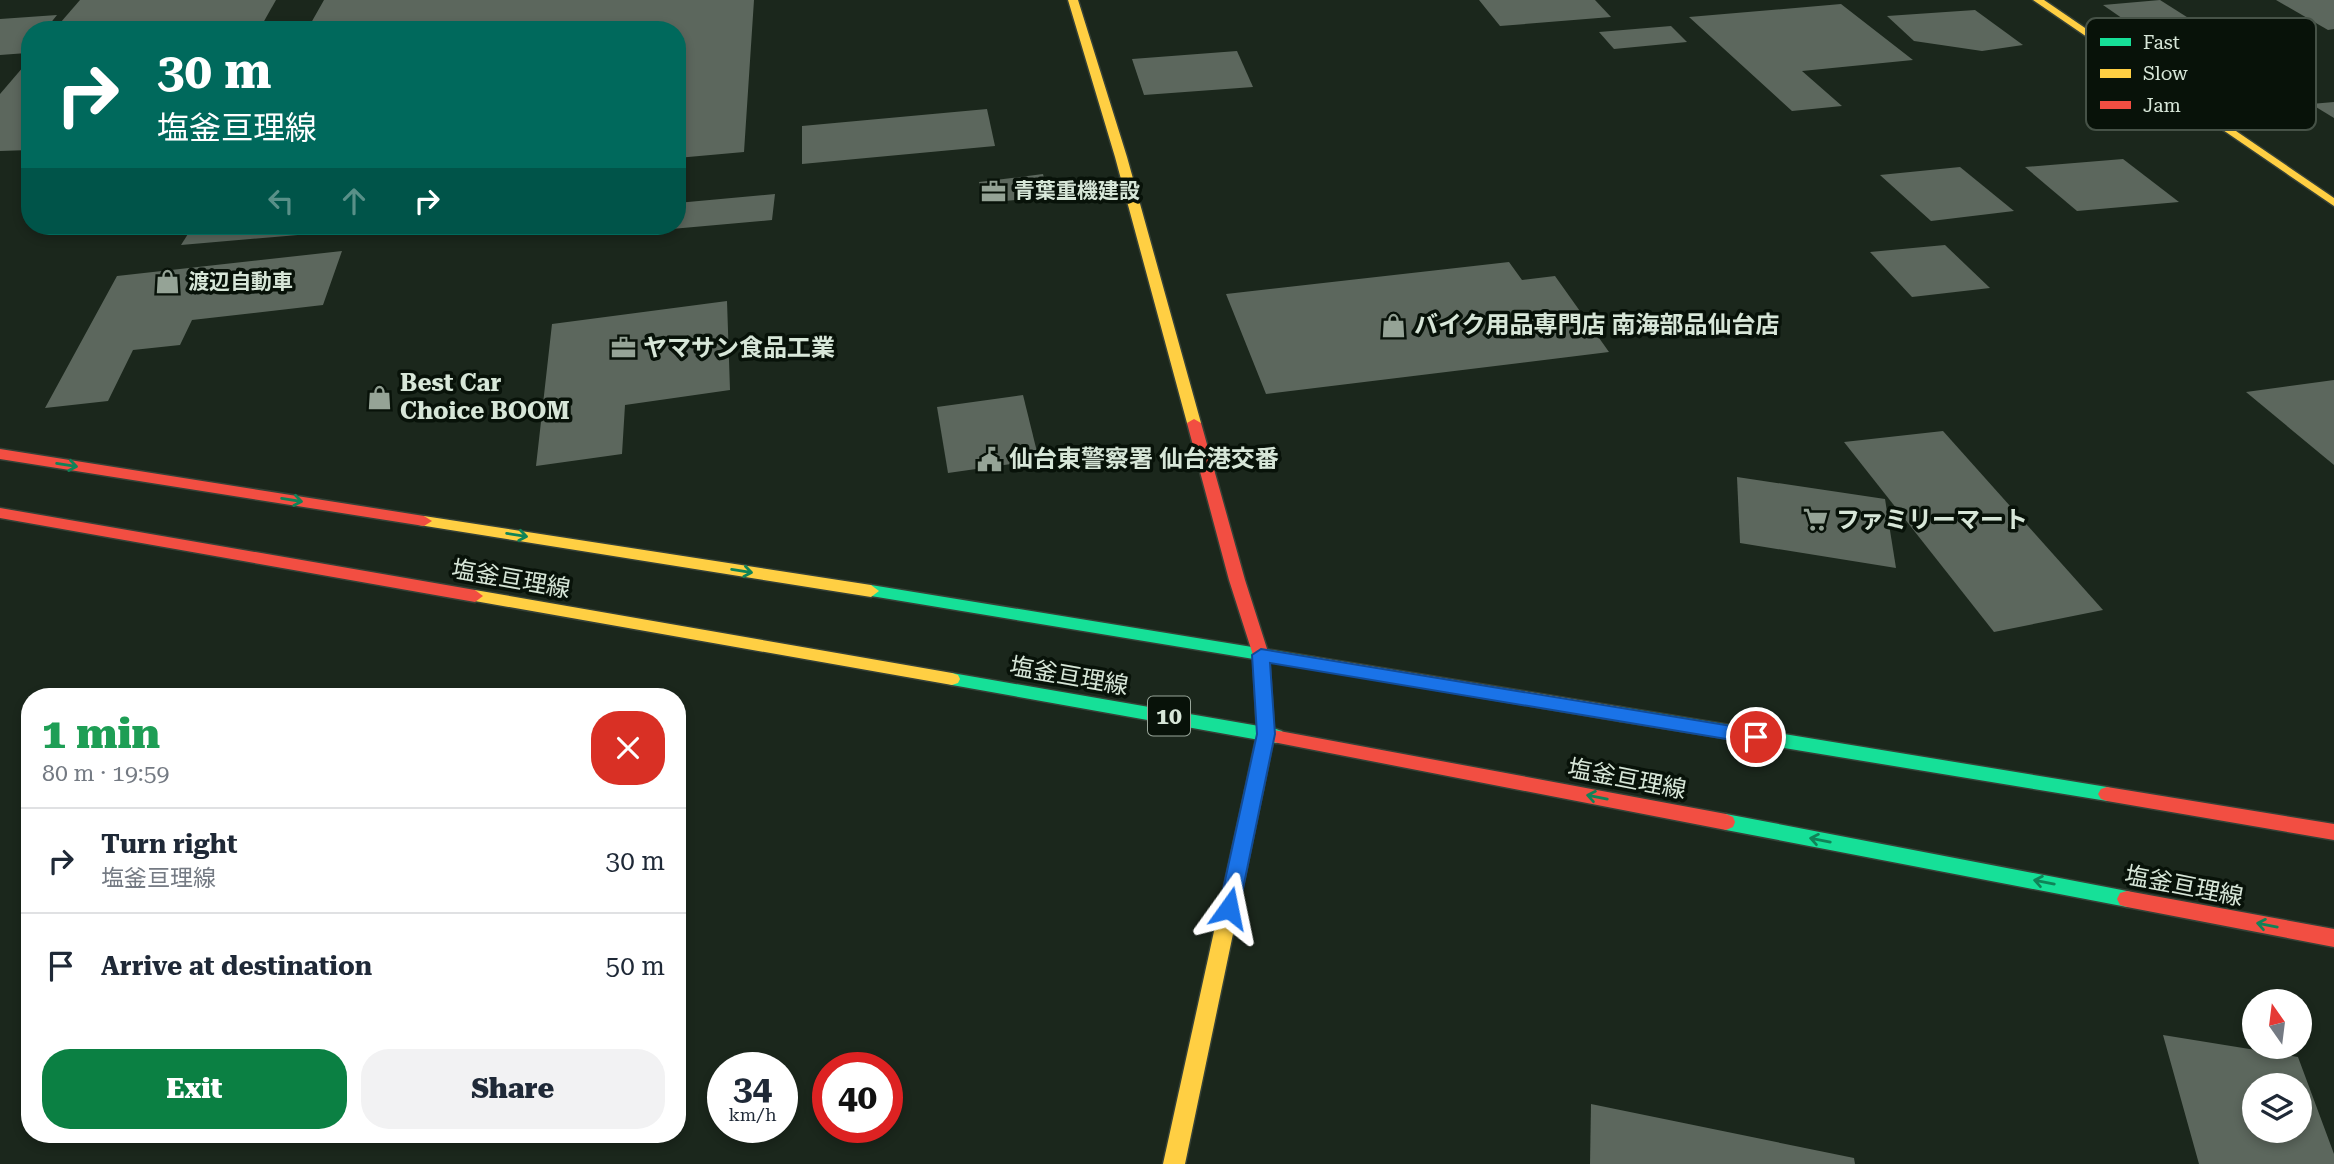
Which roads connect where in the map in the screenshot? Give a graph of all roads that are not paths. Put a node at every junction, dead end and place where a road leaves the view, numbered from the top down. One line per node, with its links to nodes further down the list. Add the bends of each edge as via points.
1 (1073, 0): 8 (main road)
2 (2038, 0): 3 (main road)
3 (2086, 33)
4 (2228, 130): 5 (main road)
5 (2334, 203)
6 (0, 454): 8 (main road, 塩釜亘理線, one-way to 8)
7 (0, 513): 9 (main road, 塩釜亘理線 / 10)
8 (1261, 655): 9 (main road); 10 (main road, 塩釜亘理線)
9 (1266, 734): 11 (main road, 塩釜亘理線 / 10, one-way to 9); 12 (main road)
10 (2334, 832)
11 (2334, 938)
12 (1174, 1164)

